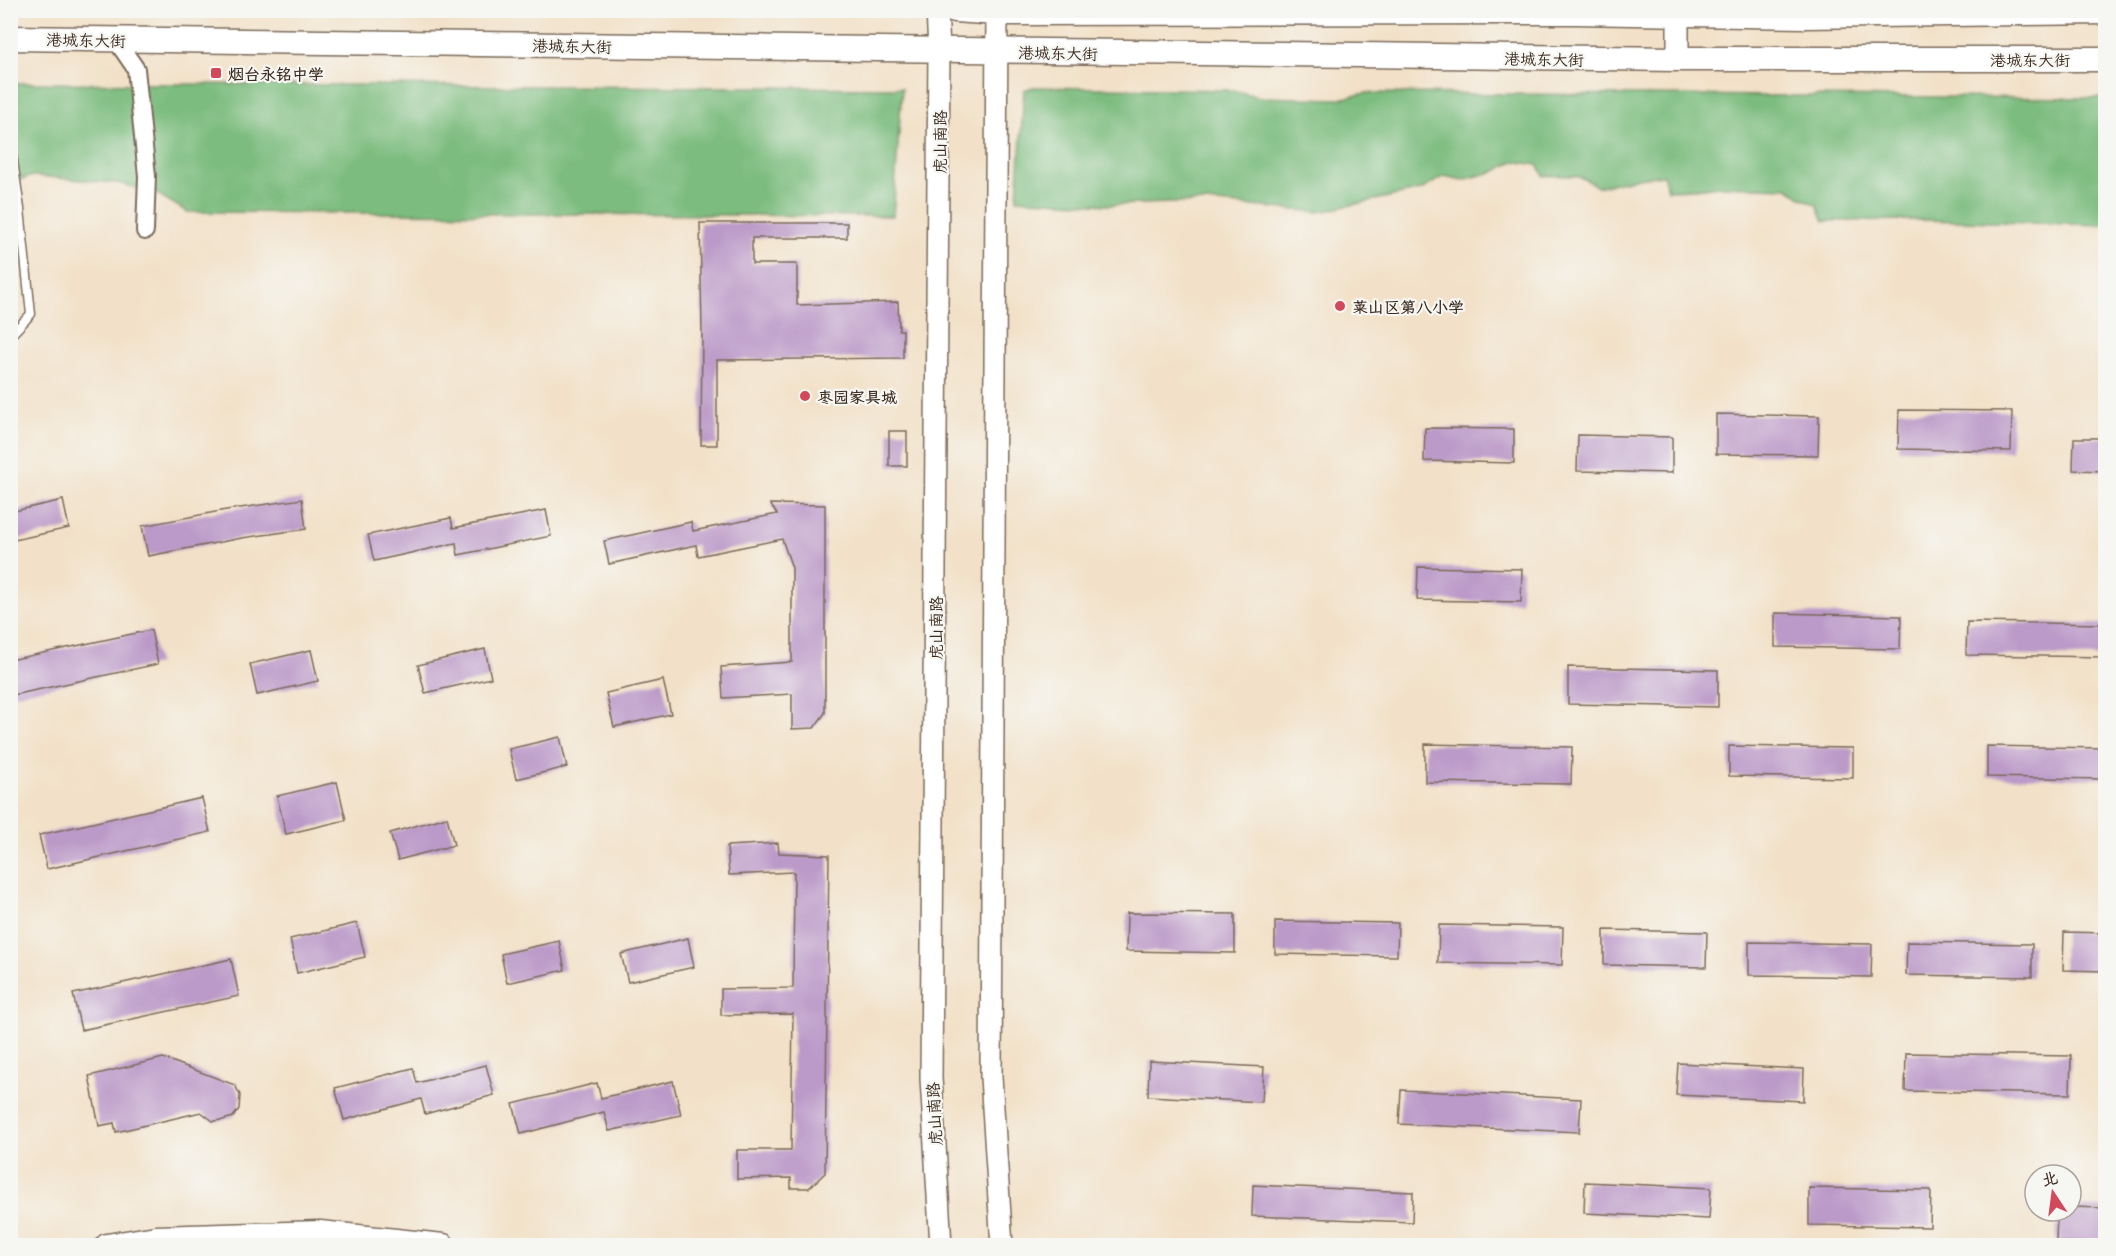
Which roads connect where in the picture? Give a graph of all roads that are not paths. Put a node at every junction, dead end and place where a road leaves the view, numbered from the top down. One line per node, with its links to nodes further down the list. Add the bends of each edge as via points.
1 (937, 10): 12 (street, 虎山南路)
2 (955, 10): 4 (main road)
3 (2041, 11): 7 (main road); 8 (main road)
4 (997, 12): 5 (main road); 13 (street)
5 (1524, 12): 6 (main road)
6 (1678, 12): 9 (main road); 14 (street)
7 (1899, 12): 9 (main road)
8 (2106, 12)
9 (1799, 13)
10 (10, 38): 11 (main road, 港城东大街)
11 (116, 40): 12 (main road, 港城东大街); 17 (street, via 136,69 147,176)
12 (939, 49): 13 (main road, 港城东大街); 21 (street, 虎山南路, via 931,1078)
13 (997, 52): 14 (main road, 港城东大街); 22 (street, via 991,1077)
14 (1678, 59): 15 (main road, 港城东大街)
15 (2106, 59)
16 (10, 140): 18 (lane, via 31,314)
17 (145, 231)
18 (10, 336)
19 (107, 1245): 20 (main road, via 156,1238 320,1233)
20 (443, 1245)
21 (941, 1245)
22 (1002, 1245)

